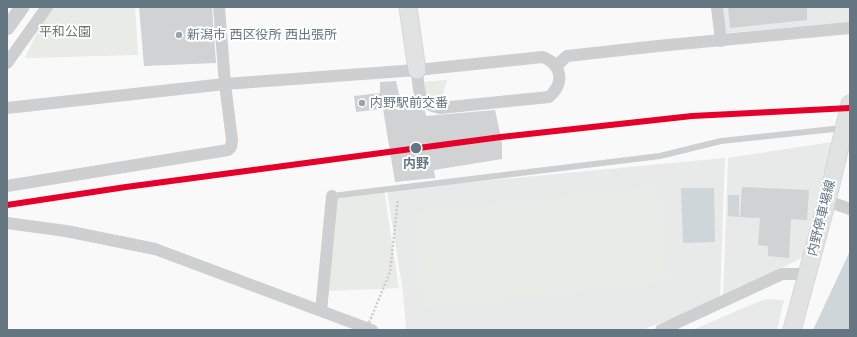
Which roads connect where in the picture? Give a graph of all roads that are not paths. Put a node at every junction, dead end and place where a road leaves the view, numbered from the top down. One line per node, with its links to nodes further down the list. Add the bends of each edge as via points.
1 (22, 7): 6 (street)
2 (47, 7): 9 (street)
3 (219, 7): 12 (street)
4 (408, 7): 11 (main road)
5 (717, 7): 8 (street)
6 (7, 28)
7 (850, 28): 8 (street)
8 (721, 41): 10 (street, via 568,56)
9 (7, 63)
10 (556, 66): 11 (street, via 543,57); 11 (street, via 560,77 559,85 549,97 440,108 423,100 418,91)
11 (417, 70): 12 (street)
12 (225, 84): 14 (street); 16 (street, via 232,140 228,150)
13 (850, 104): 15 (main road, 内野停車場線)
14 (7, 108)
15 (844, 128): 17 (lane, via 721,141 660,156); 18 (main road, 内野停車場線)
16 (7, 186)
17 (332, 196): 22 (street)
18 (827, 201): 19 (street); 21 (main road, 内野停車場線)
19 (850, 209)
20 (7, 223): 22 (street, via 66,231 155,250)
21 (808, 274): 24 (street, via 782,274); 25 (main road, 内野停車場線)
22 (321, 310): 23 (street)
23 (372, 330)
24 (661, 330)
25 (792, 330)

